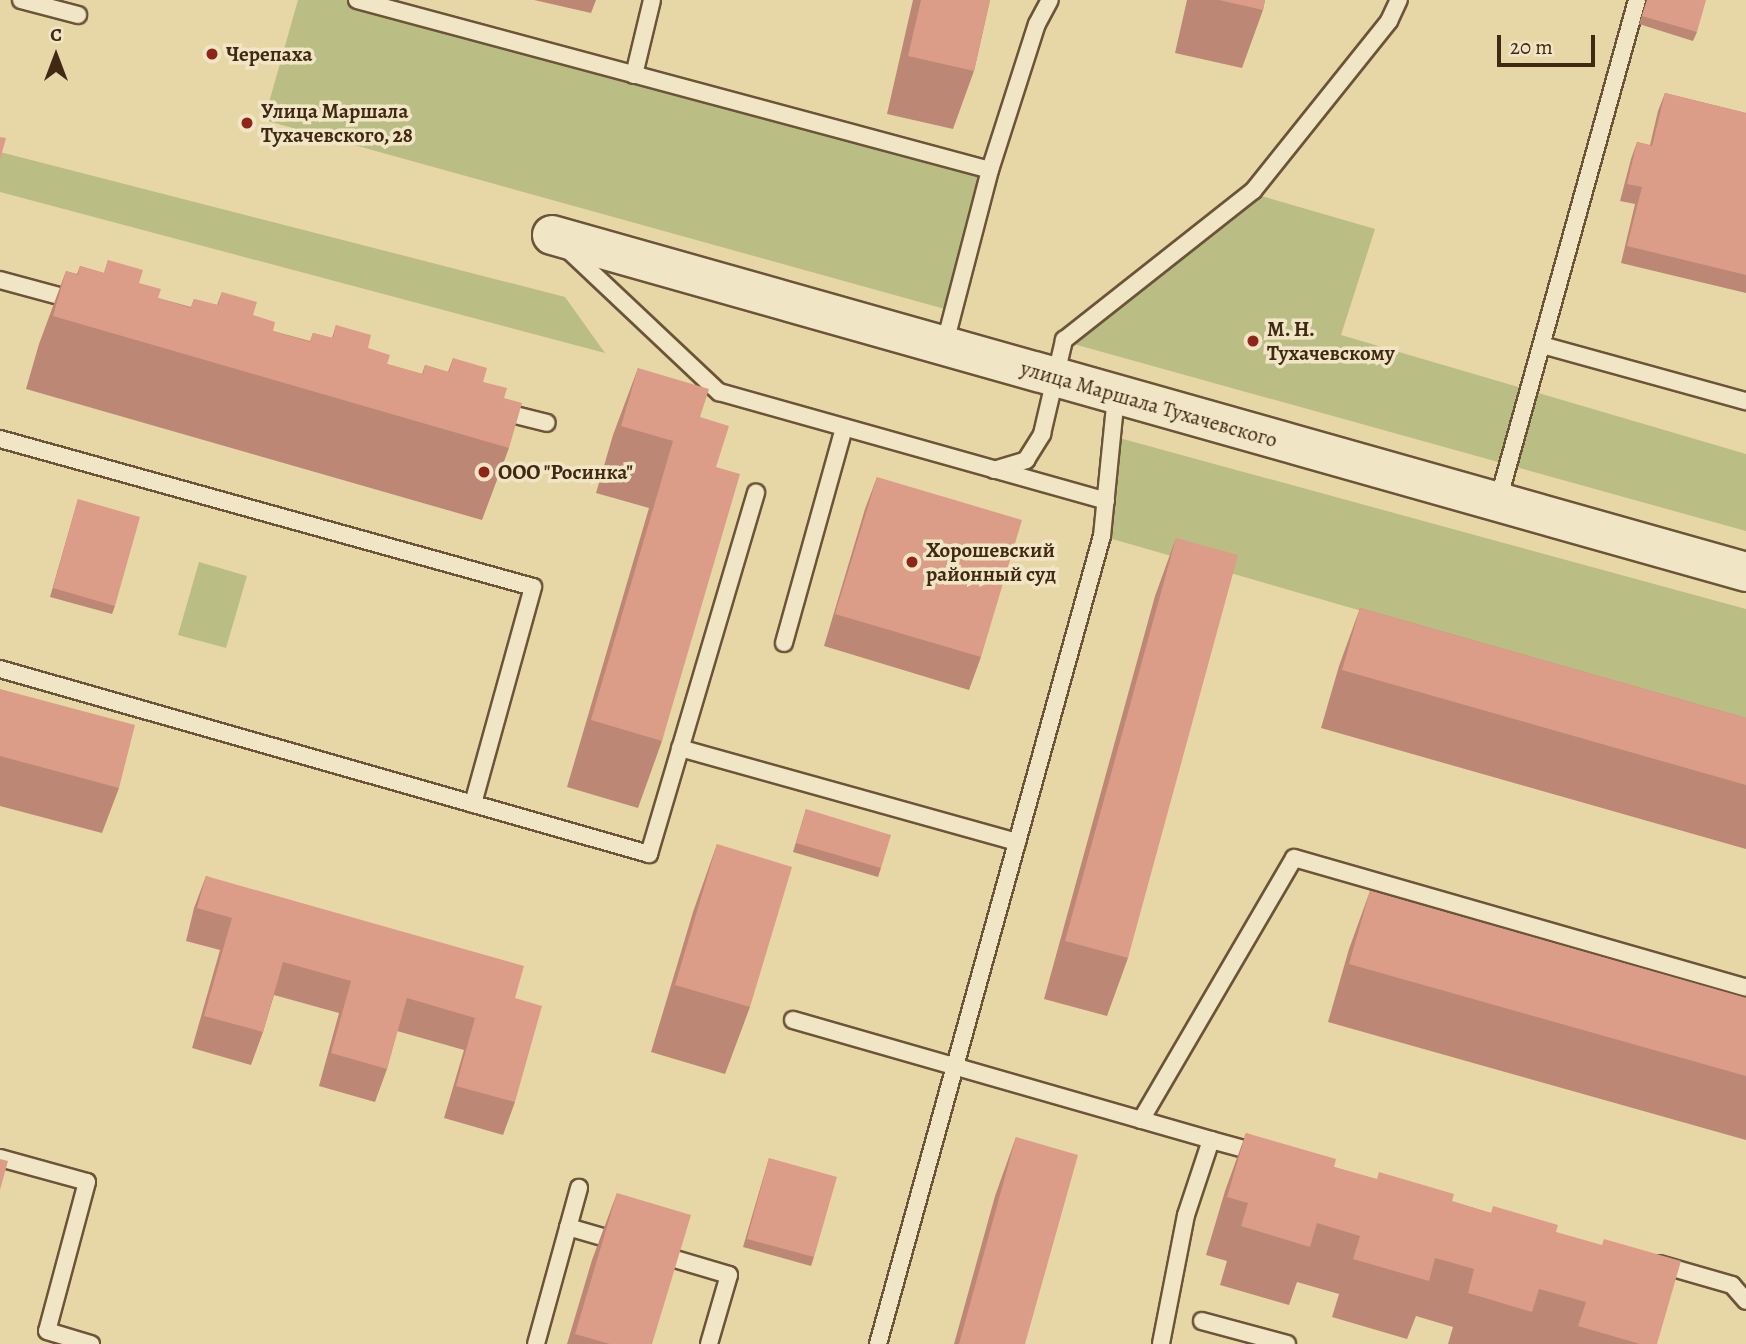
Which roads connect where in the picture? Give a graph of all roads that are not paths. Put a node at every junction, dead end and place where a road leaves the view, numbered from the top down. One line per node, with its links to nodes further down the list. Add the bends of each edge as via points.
1 (21, 0): 7 (lane)
2 (356, 0): 8 (lane)
3 (652, 0): 8 (lane)
4 (1050, 0): 9 (lane, via 1037,24)
5 (1399, 0): 15 (lane, via 1389,21 1253,191 1064,340)
6 (1637, 0): 13 (lane)
7 (78, 16)
8 (634, 75): 9 (lane)
9 (990, 170): 14 (lane)
10 (552, 235): 14 (street, улица Маршала Тухачевского); 20 (lane, via 719,392)
11 (0, 280): 12 (lane)
12 (93, 304)
13 (1542, 345): 17 (lane); 25 (lane)
14 (944, 346): 15 (street, улица Маршала Тухачевского)
15 (1054, 378): 16 (street, улица Маршала Тухачевского); 22 (lane, via 1042,434 1026,460)
16 (1116, 396): 24 (lane); 25 (street, улица Маршала Тухачевского)
17 (1746, 401)
18 (478, 405): 19 (lane)
19 (547, 423)
20 (844, 428): 22 (lane); 27 (lane)
21 (0, 439): 30 (lane, via 533,587)
22 (993, 470): 24 (lane)
23 (756, 492): 29 (lane)
24 (1106, 500): 31 (lane, via 1102,536)
25 (1498, 501): 26 (street, улица Маршала Тухачевского)
26 (1746, 572)
27 (784, 643)
28 (0, 669): 30 (lane)
29 (680, 748): 30 (lane, via 649,854); 31 (lane)
30 (473, 804)
31 (1017, 842): 34 (lane)
32 (1746, 988): 35 (lane, via 1294,858)
33 (793, 1020): 34 (lane)
34 (954, 1069): 35 (lane); 47 (lane)
35 (1141, 1120): 36 (lane)
36 (1211, 1140): 37 (lane); 48 (lane, via 1186,1215)
37 (1272, 1157)
38 (0, 1158): 44 (lane, via 87,1182 47,1331)
39 (579, 1188): 40 (lane)
40 (568, 1227): 45 (lane); 46 (lane, via 729,1275)
41 (1645, 1260): 42 (lane, via 1732,1284)
42 (1746, 1301)
43 (1202, 1321): 49 (lane)
44 (82, 1343)
45 (536, 1344)
46 (709, 1344)
47 (878, 1344)
48 (1161, 1344)
49 (1287, 1344)

